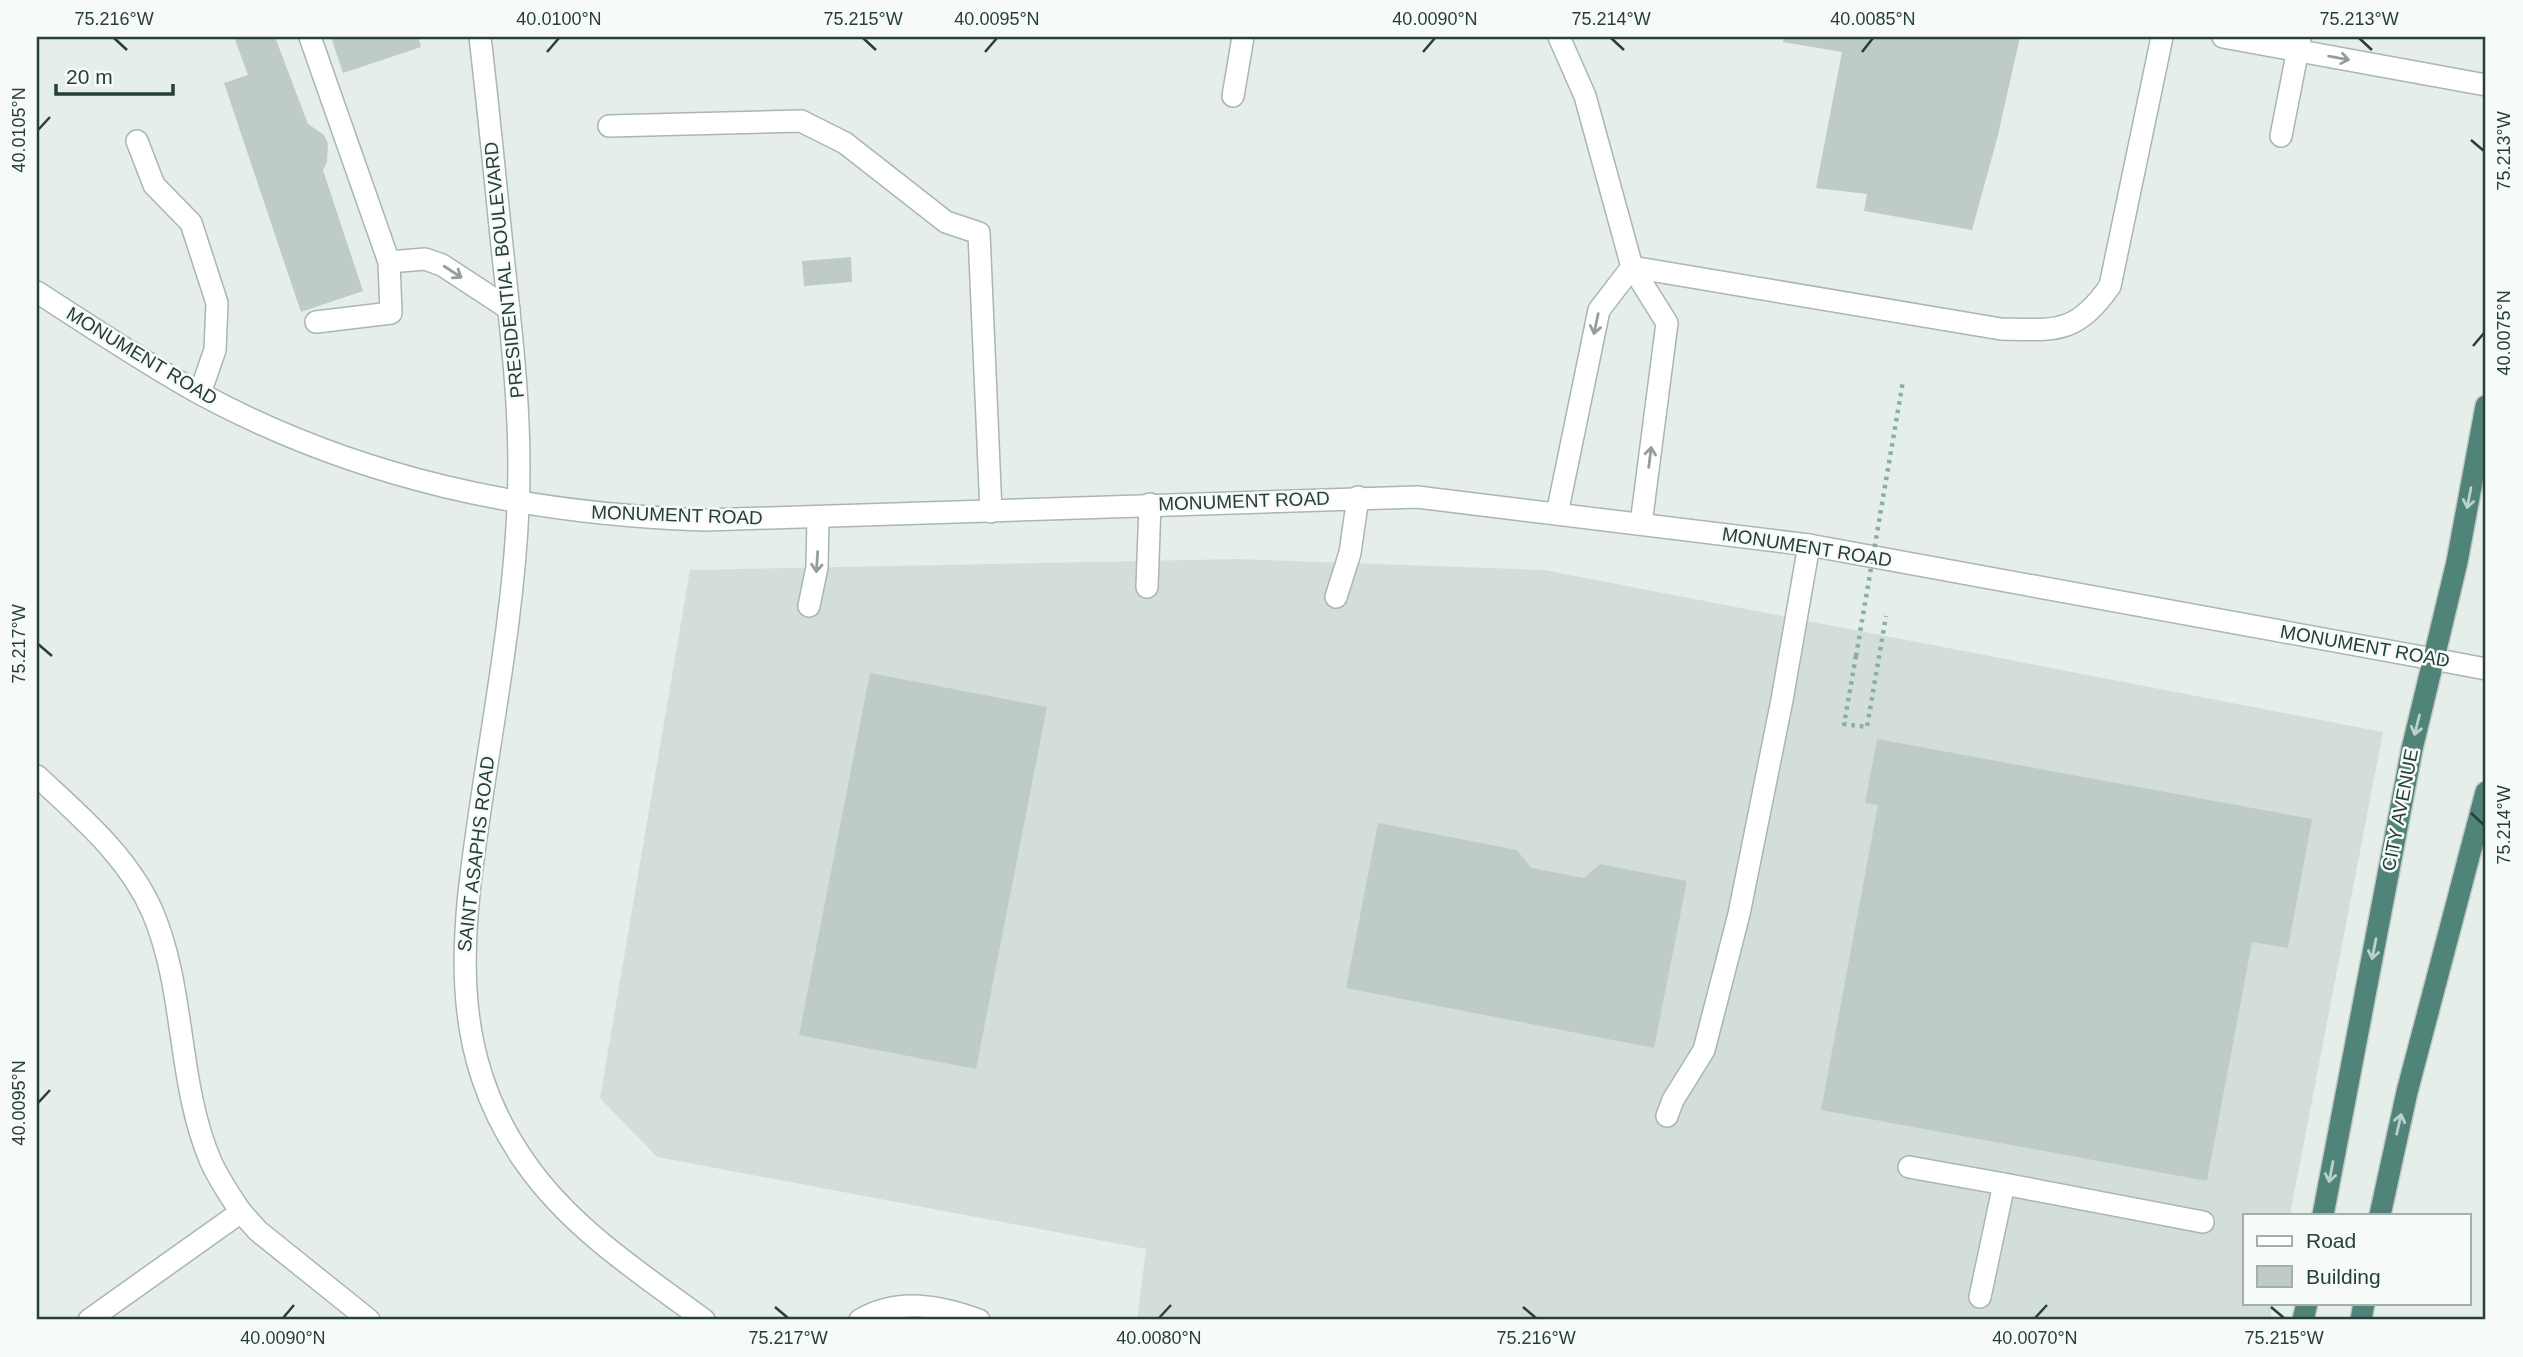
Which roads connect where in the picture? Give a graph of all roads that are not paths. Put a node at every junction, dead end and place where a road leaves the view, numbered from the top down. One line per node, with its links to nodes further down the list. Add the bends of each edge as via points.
1 (310, 37): 13 (street)
2 (480, 37): 16 (street, PRESIDENTIAL BOULEVARD)
3 (1244, 37): 9 (street)
4 (1559, 37): 14 (street, via 1585,96)
5 (2162, 37): 14 (street, via 2110,286 2094,309 2057,330 2000,329)
6 (2223, 37): 7 (street)
7 (2299, 44): 8 (street, one-way to 8); 11 (street)
8 (2486, 85)
9 (1233, 96)
10 (609, 126): 23 (street, via 802,121 845,143 946,222 979,233)
11 (2281, 136)
12 (137, 141): 18 (street, via 154,185 191,223 217,303 215,350)
13 (389, 262): 16 (street, one-way to 16, via 425,259 442,265); 17 (street, via 391,313)
14 (1632, 267): 24 (street, one-way to 24, via 1599,310); 26 (street, one-way to 14, via 1667,323)
15 (37, 292): 18 (street, MONUMENT ROAD)
16 (509, 309): 21 (street, PRESIDENTIAL BOULEVARD)
17 (316, 322)
18 (200, 393): 21 (street, MONUMENT ROAD, via 361,461 444,488)
19 (2486, 407): 31 (highway, CITY AVENUE, one-way to 31, via 2457,562)
20 (1358, 497): 22 (street, MONUMENT ROAD); 24 (street, MONUMENT ROAD, via 1464,501); 29 (street, via 1350,553)
21 (518, 504): 25 (street, MONUMENT ROAD, via 656,518); 45 (street, SAINT ASAPHS ROAD, via 510,609 466,907 464,998 470,1035 493,1106 528,1167 603,1244)
22 (1150, 504): 23 (street, MONUMENT ROAD); 28 (street)
23 (991, 512): 25 (street, MONUMENT ROAD)
24 (1557, 514): 26 (street, MONUMENT ROAD)
25 (818, 518): 30 (street, one-way to 30, via 817,567)
26 (1641, 524): 27 (street, MONUMENT ROAD)
27 (1809, 545): 31 (street, MONUMENT ROAD); 35 (street, via 1736,928 1704,1049)
28 (1147, 587)
29 (1336, 597)
30 (809, 606)
31 (2433, 659): 32 (street, MONUMENT ROAD); 39 (highway, CITY AVENUE, one-way to 39)
32 (2486, 668)
33 (37, 776): 38 (street, via 116,854 152,912 164,945 198,1122 211,1161)
34 (2486, 792): 40 (highway, one-way to 34, via 2407,1092)
35 (1667, 1116)
36 (1909, 1167): 37 (street)
37 (2004, 1184): 41 (street); 42 (street)
38 (241, 1212): 43 (street); 44 (street, via 272,1243)
39 (2323, 1214)
40 (2381, 1214)
41 (2203, 1222)
42 (1980, 1297)
43 (89, 1320)
44 (369, 1320)
45 (704, 1320)
46 (860, 1320): 47 (street, via 892,1307 923,1305)
47 (979, 1320)

